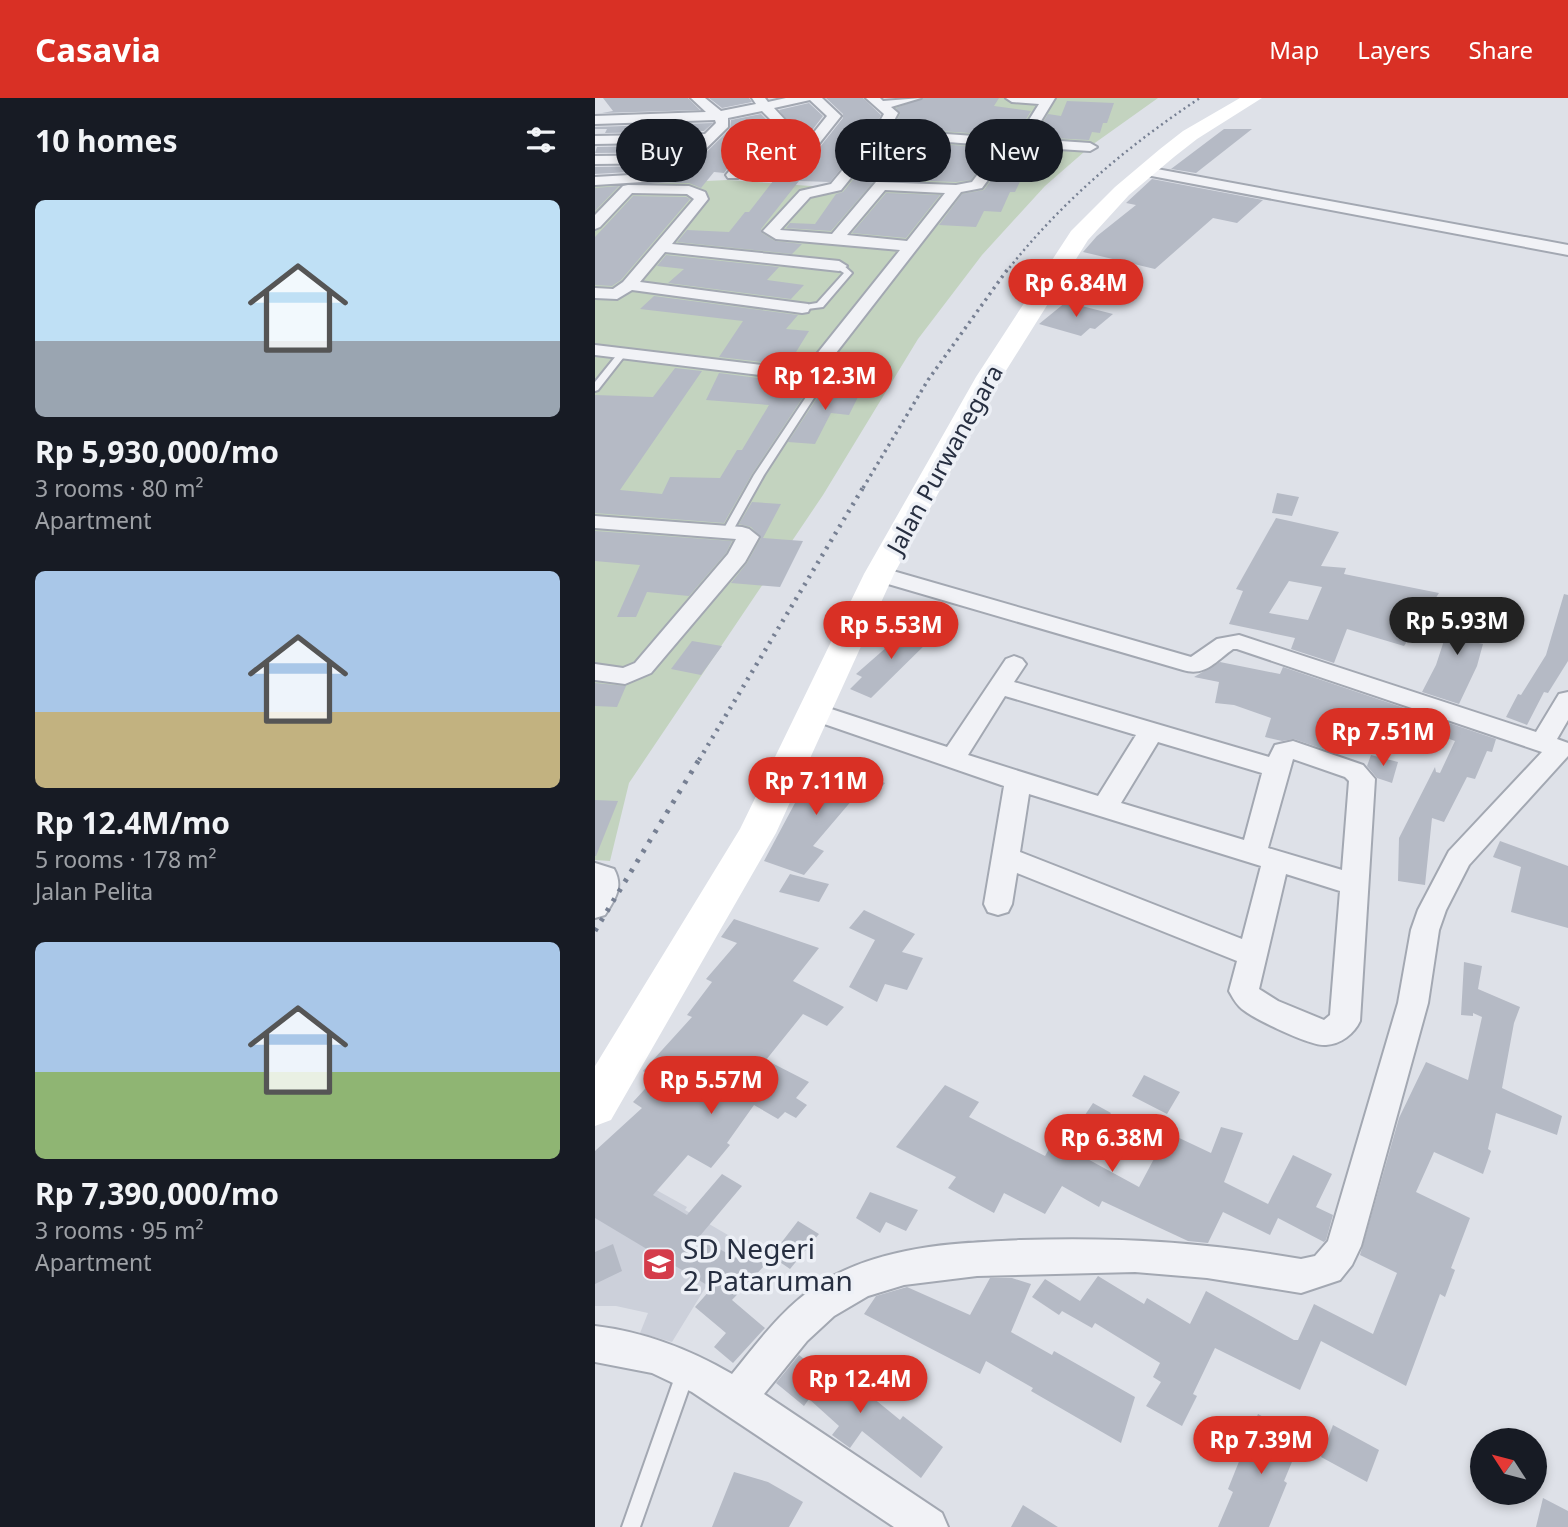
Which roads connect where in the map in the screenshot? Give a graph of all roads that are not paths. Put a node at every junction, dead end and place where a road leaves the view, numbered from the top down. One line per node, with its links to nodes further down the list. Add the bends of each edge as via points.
1 (697, 98): 10 (street)
2 (805, 98): 9 (street)
3 (815, 98): 15 (street, via 834,116)
4 (915, 98): 8 (street)
5 (1012, 98): 7 (street)
6 (1253, 98): 23 (street, Jalan Purwanegara, via 1190,135)
7 (1047, 100): 13 (street)
8 (876, 101): 12 (street, via 891,113)
9 (762, 102): 10 (street); 11 (street)
10 (717, 116): 14 (street); 16 (street, via 723,122)
11 (777, 119)
12 (888, 119)
13 (1033, 119)
14 (595, 120)
15 (821, 132)
16 (710, 138): 17 (street); 18 (street)
17 (595, 140)
18 (707, 141)
19 (1063, 146): 20 (street)
20 (1090, 147)
21 (595, 160): 22 (street)
22 (616, 160)
23 (1146, 171): 36 (street); 47 (street, Jalan Purwanegara, via 1079,236 989,376)
24 (616, 180): 25 (street)
25 (595, 181)
26 (856, 182): 28 (street)
27 (980, 182): 30 (street)
28 (855, 185): 30 (street); 33 (street); 33 (street, via 805,194 771,231)
29 (628, 189): 31 (street); 32 (street); 35 (street, via 689,190 701,195)
30 (956, 189): 34 (street)
31 (595, 190)
32 (595, 224)
33 (836, 239): 34 (street)
34 (910, 246): 43 (street)
35 (660, 247): 37 (street); 38 (street)
36 (1568, 250)
37 (839, 266): 40 (lane, via 848,273 820,305)
38 (629, 285): 39 (street, via 617,294); 40 (street)
39 (595, 293)
40 (802, 308)
41 (595, 350): 42 (street)
42 (623, 353): 43 (street); 44 (lane)
43 (809, 376): 46 (lane, via 819,384)
44 (595, 388)
45 (595, 522): 46 (street)
46 (727, 532): 49 (street, via 748,537 737,557 643,668 625,676)
47 (879, 574): 52 (street, Jalan Purwanegara); 54 (street, via 1191,666 1204,662 1225,643 1239,642)
48 (1014, 664): 50 (street)
49 (595, 672)
50 (999, 686): 53 (street); 55 (street)
51 (1568, 700): 54 (street)
52 (813, 711): 55 (street); 66 (street, Jalan Purwanegara, via 757,833)
53 (1151, 732): 56 (street); 58 (street)
54 (1557, 747): 69 (street, via 1459,858 1432,910 1413,1003 1335,1264 1301,1276 1192,1260 1113,1255 981,1258 906,1268 868,1278 834,1295 794,1329)
55 (952, 759): 57 (street)
56 (1276, 768): 59 (street); 62 (street, via 1287,749 1354,771 1362,779)
57 (1019, 781): 58 (street); 60 (street)
58 (1105, 807): 59 (street)
59 (1265, 856): 62 (street); 65 (street)
60 (1004, 857): 63 (street); 65 (street)
61 (595, 873): 64 (street, via 604,876 605,891)
62 (1355, 885): 65 (street, via 1341,1026 1322,1033 1250,1000 1244,991)
63 (997, 904)
64 (595, 907)
65 (1254, 957)
66 (595, 1106)
67 (595, 1344): 68 (street, via 637,1351)
68 (686, 1370): 69 (street); 70 (lane)
69 (737, 1398): 71 (street)
70 (631, 1527)
71 (928, 1527)

